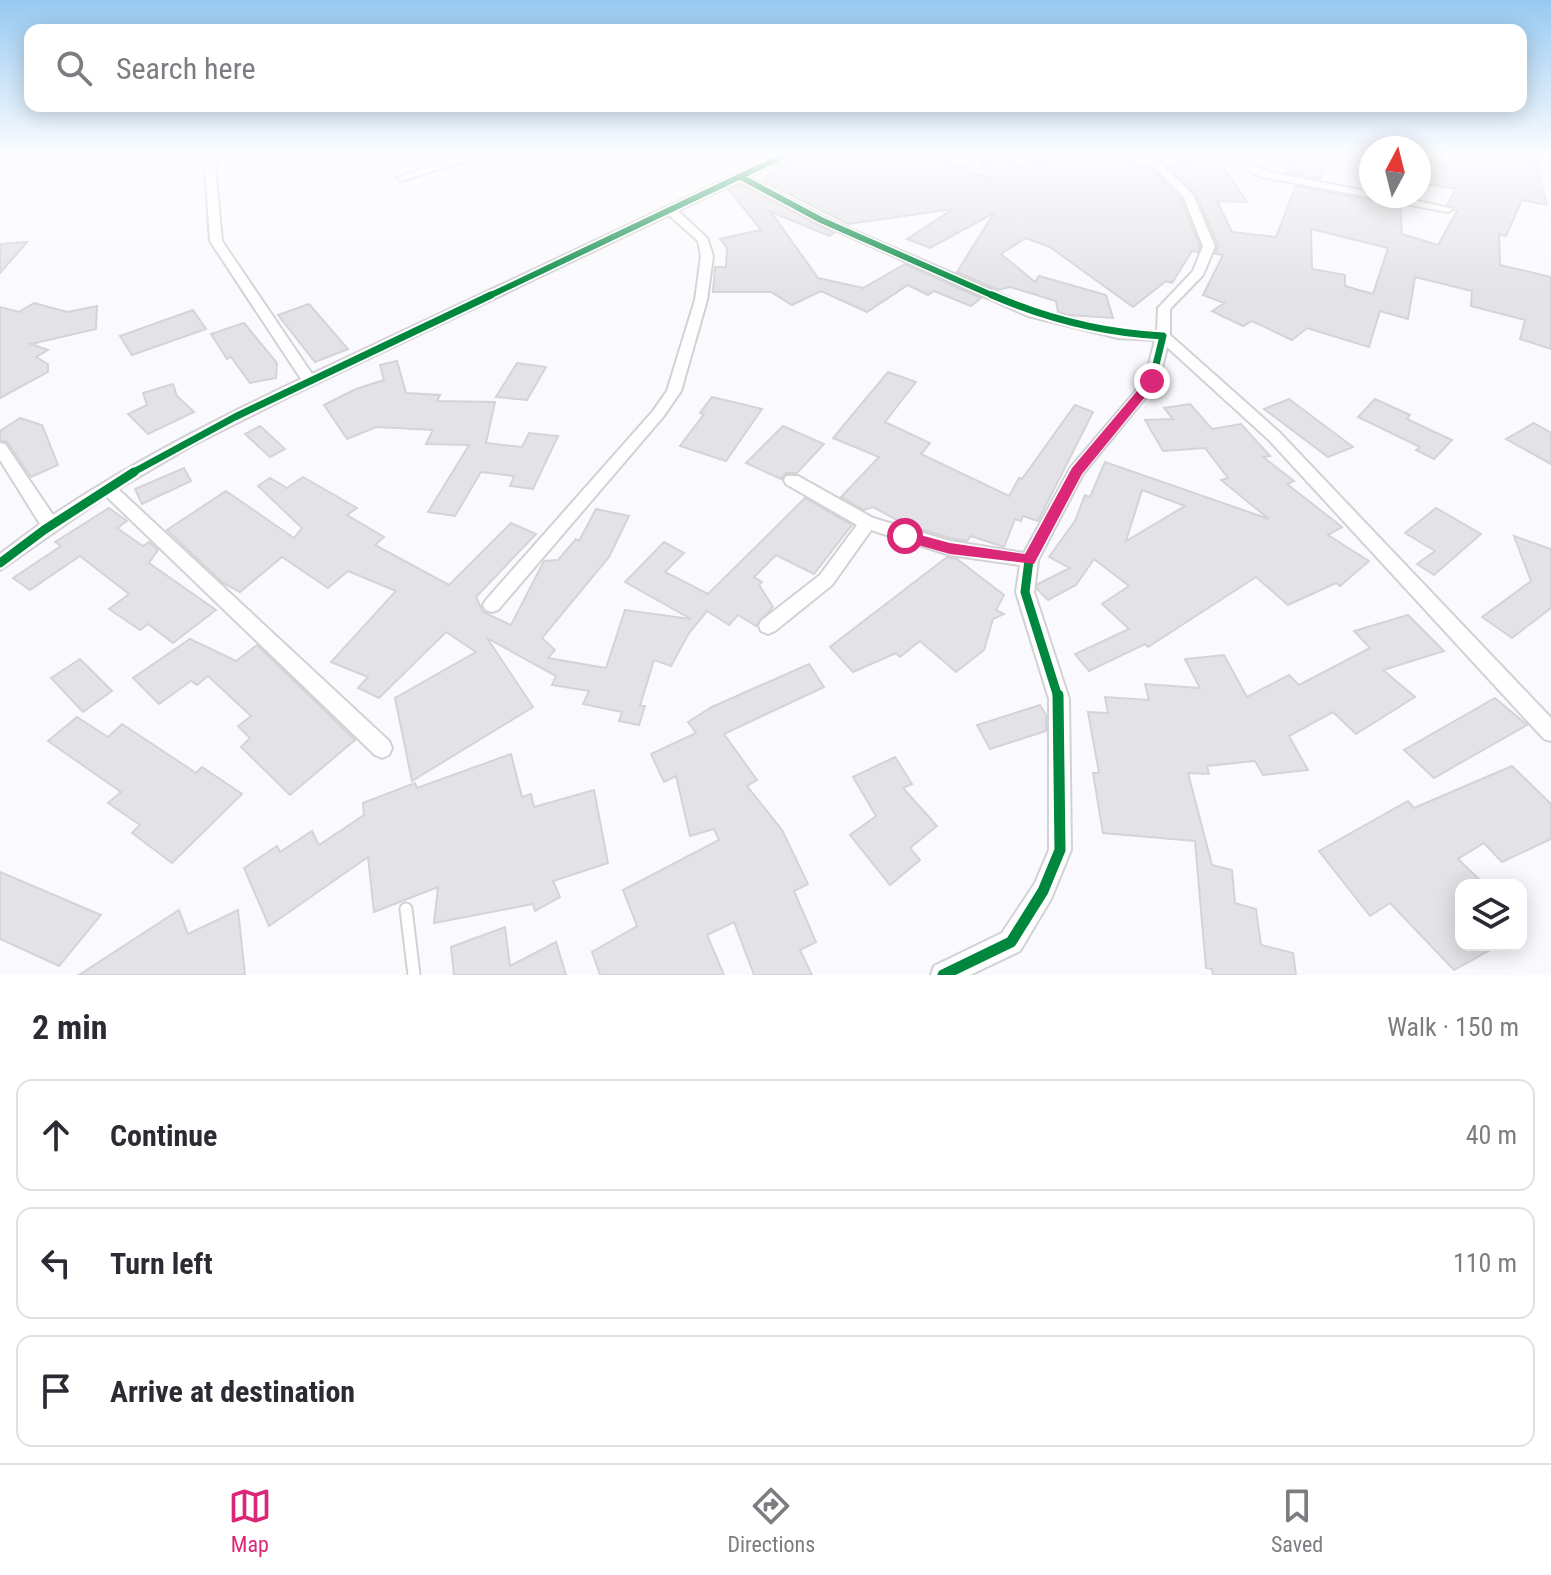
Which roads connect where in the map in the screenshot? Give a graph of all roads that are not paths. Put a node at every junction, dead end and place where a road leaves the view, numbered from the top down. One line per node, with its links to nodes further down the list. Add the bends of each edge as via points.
1 (213, 200): 9 (street, via 216,241)
2 (695, 200): 7 (street)
3 (785, 200): 8 (street, via 1033,313 1118,334)
4 (1190, 200): 8 (street, via 1209,246 1199,272 1164,308)
5 (1431, 206): 6 (street)
6 (1448, 209)
7 (672, 212): 9 (street); 17 (street, via 703,240 707,256 701,300 674,391)
8 (1163, 336): 15 (street, via 1152,381 1077,471); 19 (street, via 1274,436)
9 (309, 381): 12 (street)
10 (0, 448): 14 (street)
11 (792, 480): 13 (street)
12 (107, 487): 14 (street); 20 (street, via 178,561)
13 (867, 523): 15 (street, via 950,548); 18 (street, via 826,580)
14 (50, 525): 16 (street)
15 (1029, 560): 23 (street, via 1025,592 1059,699 1060,850 1043,891 1011,942)
16 (0, 563)
17 (492, 605)
18 (768, 626)
19 (1551, 732)
20 (382, 748)
21 (406, 909): 22 (lane)
22 (414, 975)
23 (943, 975)

